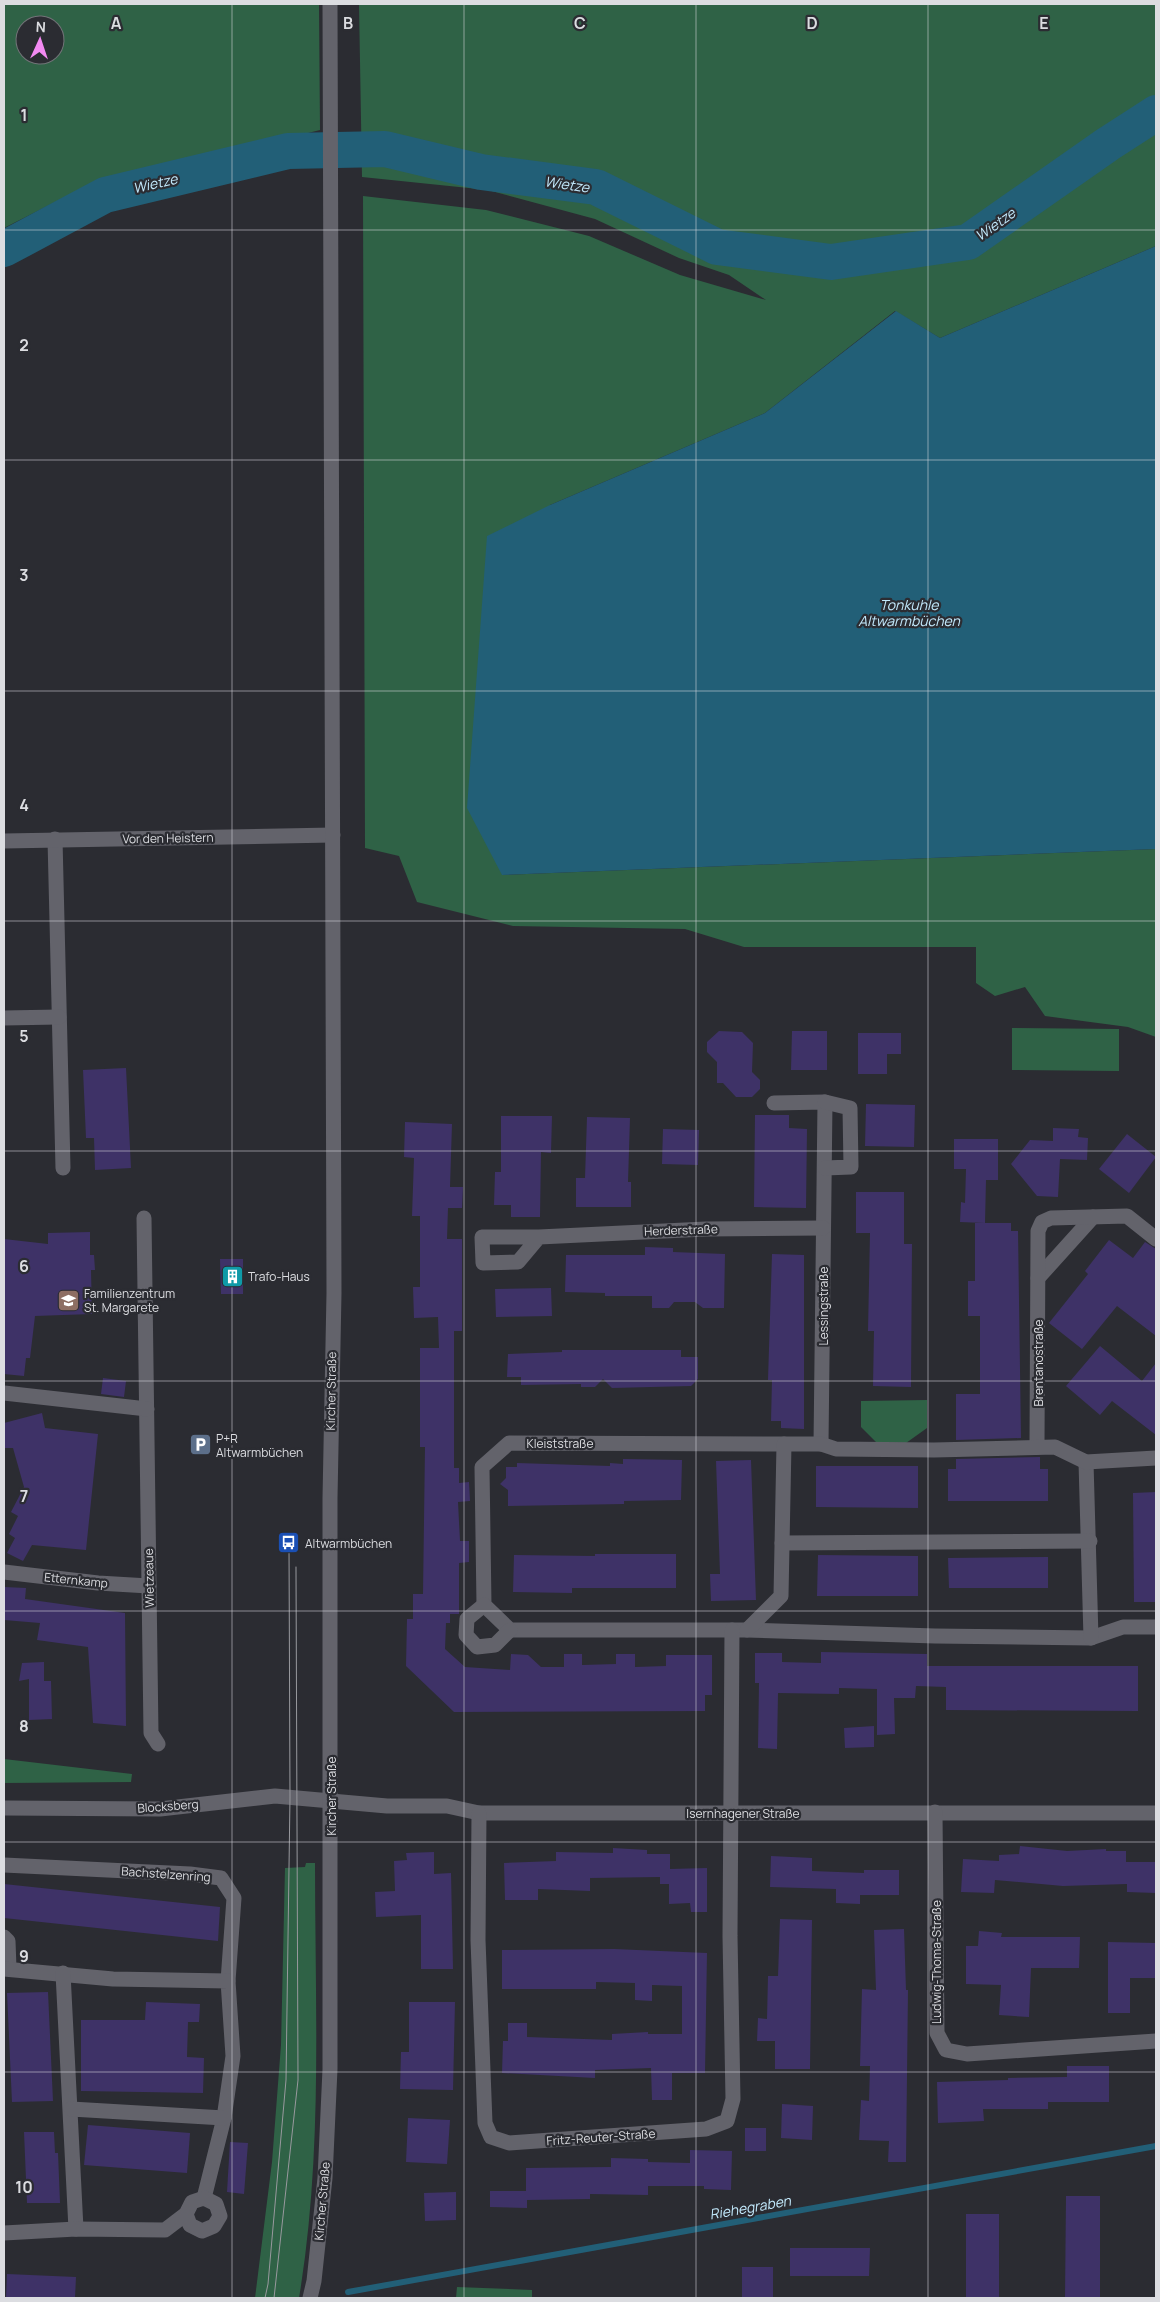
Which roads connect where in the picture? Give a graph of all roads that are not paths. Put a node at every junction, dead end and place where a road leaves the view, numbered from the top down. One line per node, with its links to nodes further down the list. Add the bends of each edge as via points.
1 (330, 4): 2 (street, Kircher Straße)
2 (333, 835): 3 (street, Vor den Heistern); 35 (street, Kircher Straße)
3 (55, 839): 4 (street, Vor den Heistern); 5 (street)
4 (4, 842)
5 (59, 1017): 6 (street); 9 (street)
6 (4, 1018)
7 (825, 1102): 8 (street); 10 (street, Lessingstraße); 10 (street, via 850,1108 852,1167)
8 (774, 1103)
9 (64, 1168)
10 (825, 1168): 13 (street, Lessingstraße)
11 (1093, 1217): 15 (street, Brentanostraße, via 1127,1216); 16 (street); 16 (street, Brentanostraße, via 1051,1218 1042,1222 1038,1231)
12 (144, 1218): 18 (street, Wietzeaue)
13 (823, 1228): 14 (street, Herderstraße, via 706,1228); 20 (street, Lessingstraße)
14 (539, 1237)
15 (1156, 1238)
16 (1038, 1278): 21 (street, Brentanostraße)
17 (4, 1393): 18 (street)
18 (146, 1409): 27 (street, Wietzeaue)
19 (784, 1444): 20 (street); 25 (street); 28 (street, Kleiststraße, via 509,1443 482,1467)
20 (822, 1444): 21 (street, via 836,1449)
21 (1038, 1447): 23 (street, via 1055,1447)
22 (1156, 1458): 23 (street)
23 (1086, 1462): 24 (street)
24 (1090, 1541): 25 (street); 33 (street)
25 (782, 1543): 32 (street, via 781,1596)
26 (4, 1572): 27 (street, Etternkamp)
27 (149, 1586): 34 (street, Wietzeaue, via 151,1733)
28 (484, 1605): 30 (street); 30 (street, via 467,1619 466,1635 477,1646 495,1646)
29 (1156, 1627): 33 (street, via 1123,1627)
30 (510, 1630): 31 (street)
31 (732, 1630): 32 (street); 39 (street)
32 (747, 1630): 33 (street)
33 (1091, 1638)
34 (158, 1744)
35 (332, 1801): 36 (street, Blocksberg, via 274,1796 160,1809); 38 (street, Isernhagener Straße, via 387,1806 447,1806); 53 (street, Kircher Straße, via 326,2168)
36 (4, 1808)
37 (935, 1812): 39 (street, Isernhagener Straße); 40 (street, Isernhagener Straße); 46 (street, Ludwig-Thoma-Straße, via 937,2033 946,2050 967,2054)
38 (479, 1813): 39 (street, Isernhagener Straße); 39 (street, Fritz-Reuter-Straße, via 478,1940 485,2122 491,2137 509,2143 706,2129 727,2121 733,2099)
39 (731, 1813)
40 (1156, 1813)
41 (4, 1865): 45 (street, Bachstelzenring, via 221,1878 234,1898)
42 (4, 1937): 43 (street, via 8,1941)
43 (7, 1968): 44 (street)
44 (63, 1973): 45 (street, via 112,1979); 47 (street)
45 (228, 1981): 48 (street, Bachstelzenring, via 233,2056)
46 (1156, 2041)
47 (71, 2109): 48 (street); 51 (street)
48 (224, 2118): 49 (street, Bachstelzenring)
49 (204, 2198): 50 (street, via 192,2202); 50 (street, via 216,2204 220,2216 214,2226 202,2231 190,2225)
50 (186, 2214): 51 (street, via 165,2230)
51 (76, 2229): 52 (street)
52 (4, 2232)
53 (310, 2298)

